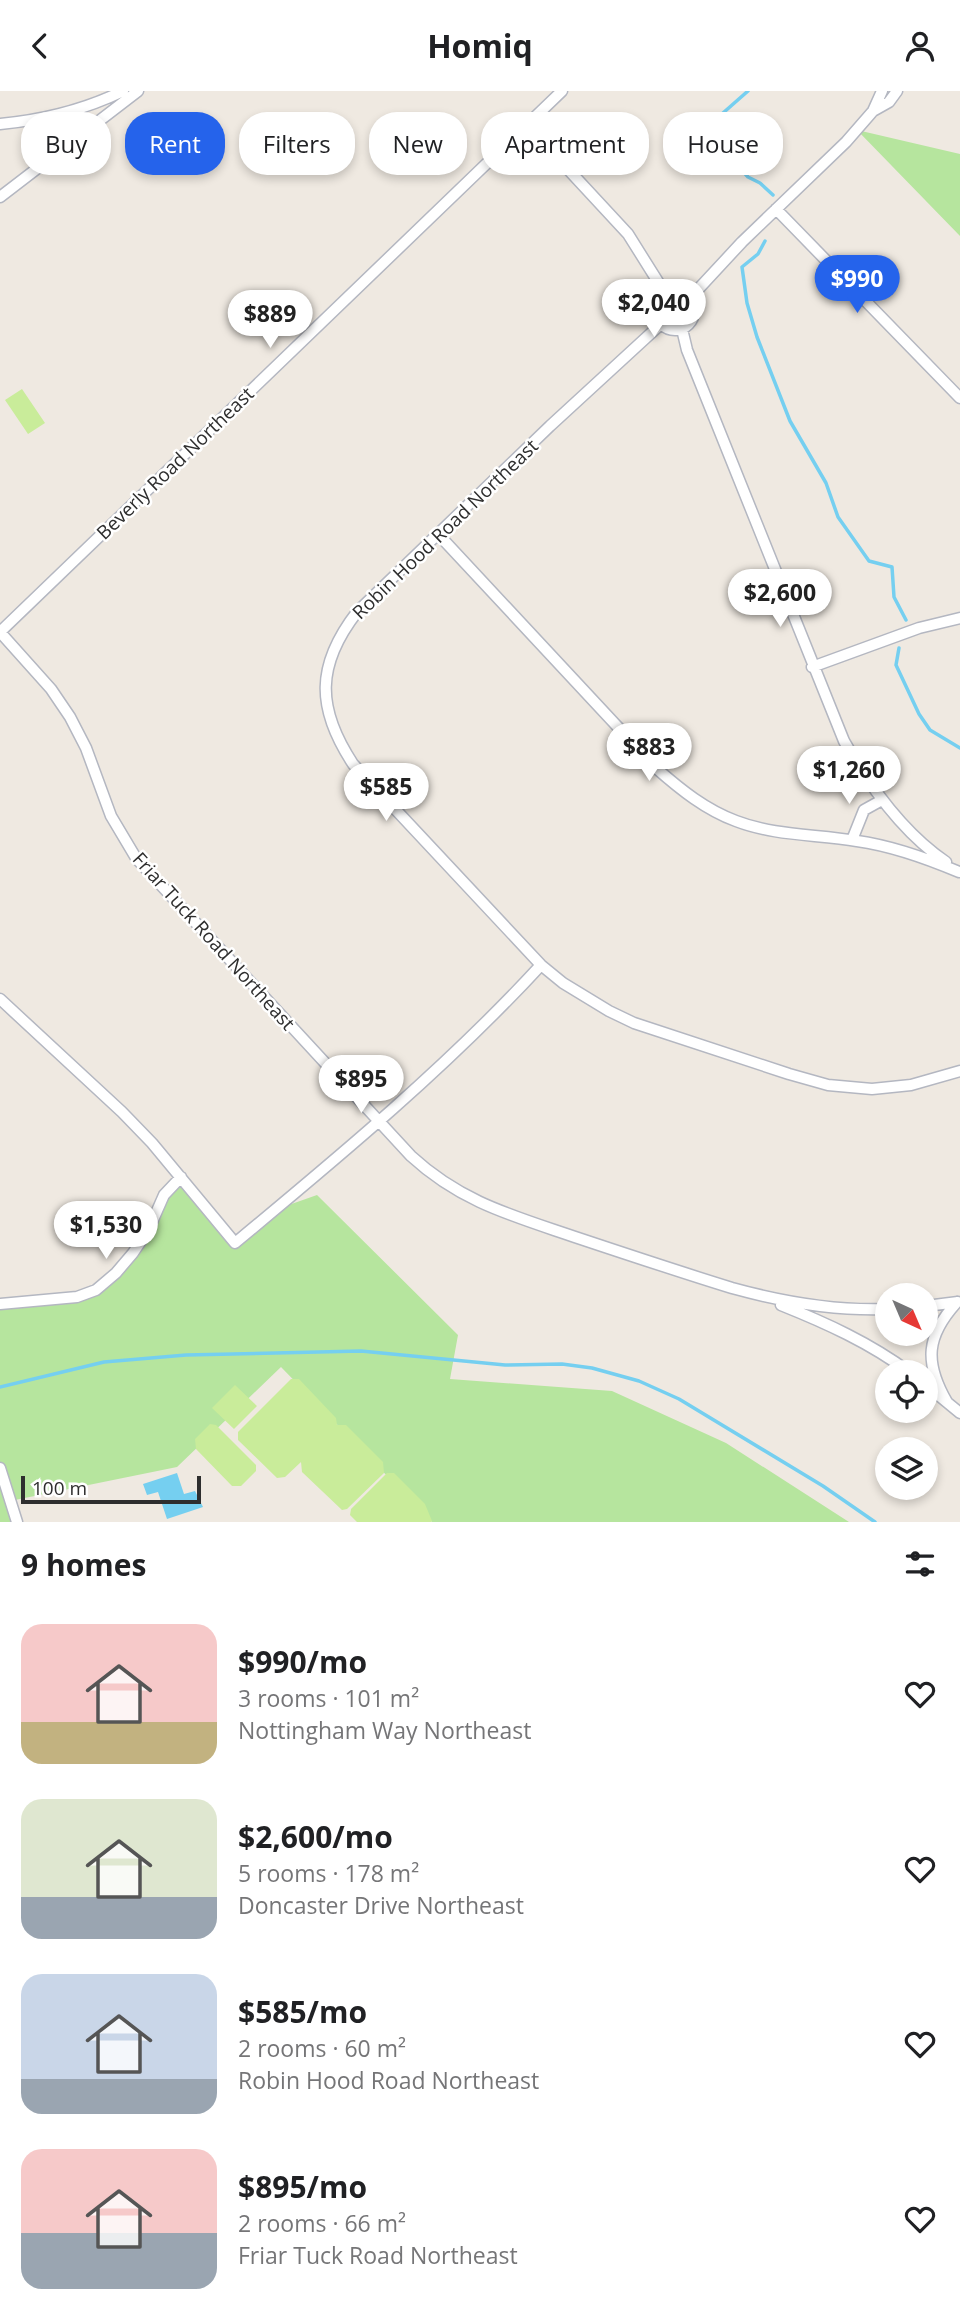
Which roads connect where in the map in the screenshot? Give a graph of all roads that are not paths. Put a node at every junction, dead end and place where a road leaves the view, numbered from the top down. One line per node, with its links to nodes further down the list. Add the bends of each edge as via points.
1 (123, 91): 8 (street, via 69,112)
2 (138, 91): 11 (street)
3 (562, 91): 7 (street, Beverly Road Northeast)
4 (882, 91): 6 (street)
5 (897, 91): 6 (street)
6 (873, 111): 12 (street)
7 (540, 112)
8 (0, 124)
9 (481, 169): 20 (street, Beverly Road Northeast)
10 (573, 175): 13 (street, via 628,234)
11 (0, 197)
12 (776, 209): 14 (street); 17 (street)
13 (666, 293): 14 (street, via 678,291); 15 (street, via 655,310)
14 (690, 298): 16 (street, via 693,318)
15 (661, 324): 16 (street, via 670,330); 18 (street, Robin Hood Road Northeast)
16 (682, 329): 21 (street)
17 (960, 397)
18 (438, 534): 23 (street, via 656,768 685,793 718,813 757,828); 25 (street, Robin Hood Road Northeast, via 342,632 327,673 328,716 353,764)
19 (960, 618): 21 (street)
20 (0, 632): 28 (street, Friar Tuck Road Northeast, via 70,716 111,816 136,858)
21 (812, 667): 22 (street, via 844,741)
22 (882, 800): 23 (street, via 864,810); 24 (street, via 916,838)
23 (852, 840): 24 (street, via 908,852)
24 (960, 873)
25 (541, 965): 27 (street, Robin Hood Road Northeast, via 585,998 634,1023 828,1085 872,1089); 28 (street)
26 (0, 999): 29 (street, via 122,1112)
27 (960, 1072)
28 (379, 1121): 29 (street, via 235,1243); 30 (street, Friar Tuck Road Northeast, via 428,1171 478,1203)
29 (181, 1177): 32 (street, via 164,1195 133,1253 96,1290 77,1297)
30 (769, 1299): 34 (street, Friar Tuck Road Northeast, via 816,1307); 35 (street, via 824,1322)
31 (959, 1302): 33 (street); 37 (street, via 939,1324 931,1351 934,1377)
32 (0, 1304)
33 (938, 1305)
34 (875, 1309)
35 (890, 1360)
36 (938, 1395): 37 (street)
37 (947, 1402): 38 (street)
38 (960, 1413)
39 (0, 1468): 40 (street)
40 (17, 1522)

